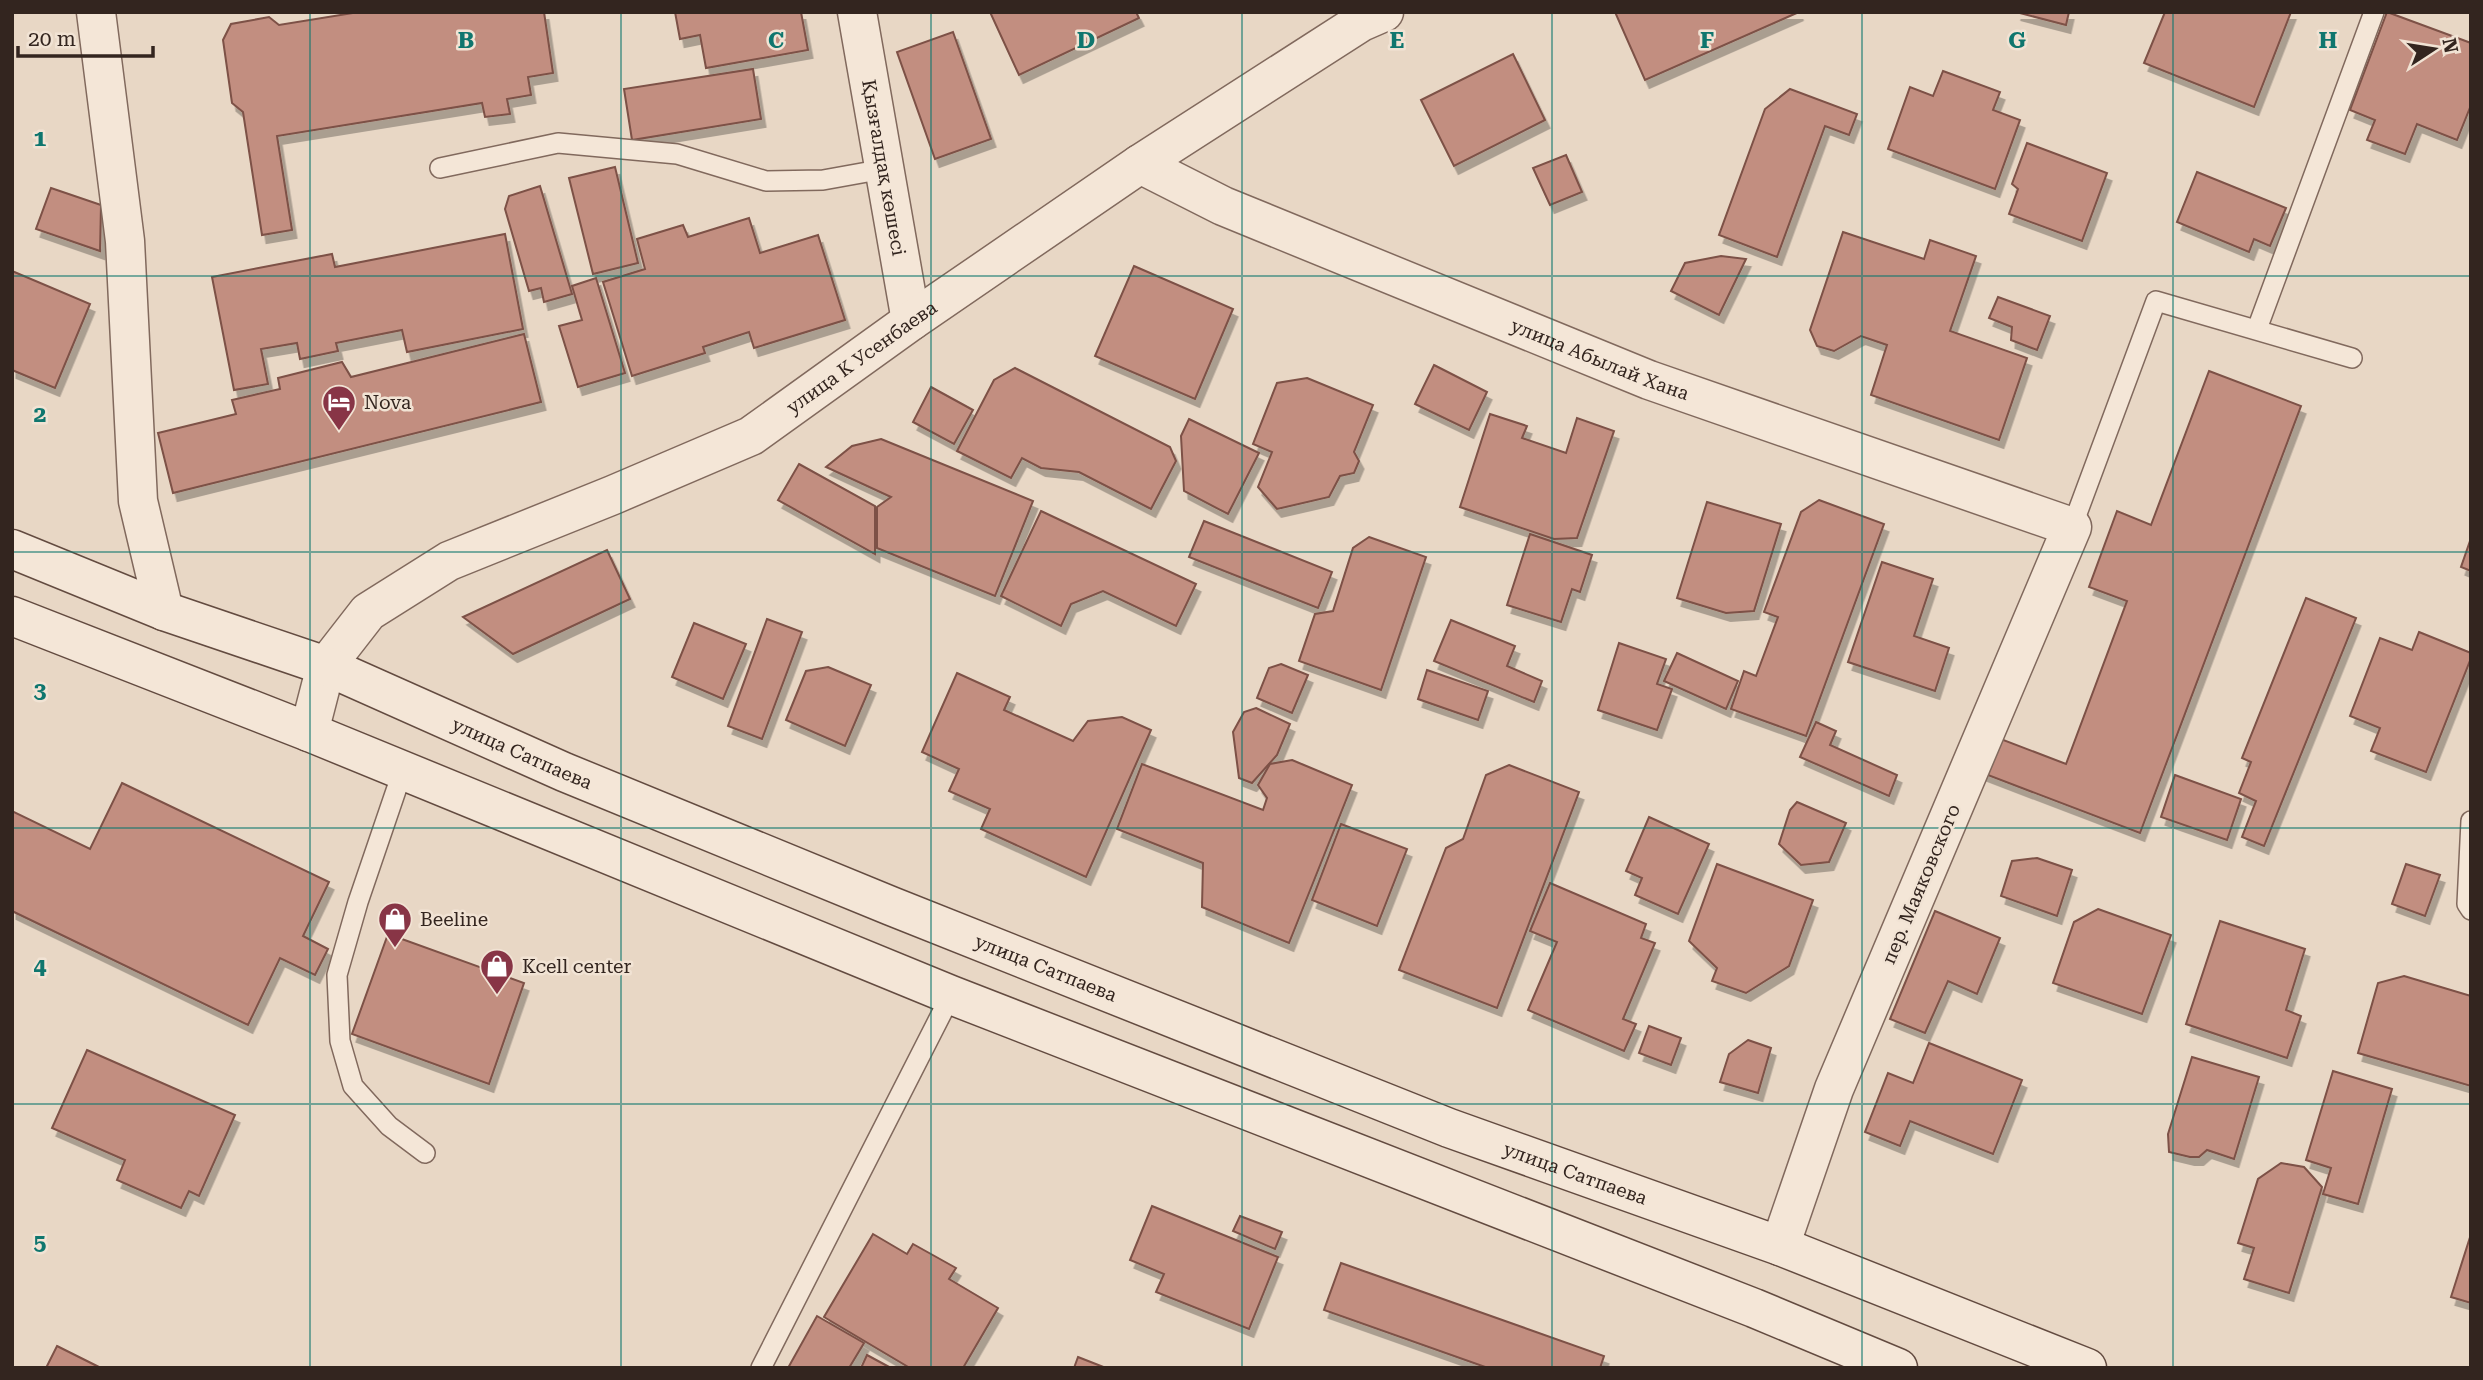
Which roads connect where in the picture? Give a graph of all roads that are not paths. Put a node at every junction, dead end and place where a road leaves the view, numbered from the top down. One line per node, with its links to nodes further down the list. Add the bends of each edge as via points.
1 (96, 12): 13 (street, via 125,241 138,501)
2 (857, 12): 7 (street, Қызғалдақ көшесі)
3 (1384, 12): 5 (street, улица К Усенбаева, via 1361,22)
4 (2374, 12): 9 (lane)
5 (1140, 164): 8 (street, улица К Усенбаева); 11 (street, улица Абылай Хана, via 1223,206 1649,380)
6 (440, 168): 7 (lane, via 558,143 677,154 766,181 823,180)
7 (884, 169): 8 (street, Қызғалдақ көшесі)
8 (911, 321): 15 (street, улица К Усенбаева, via 751,436 449,561 368,612)
9 (2258, 329): 10 (lane); 11 (lane, via 2156,301)
10 (2352, 358)
11 (2071, 527): 22 (street, пер. Маяковского, via 1834,1089)
12 (12, 549): 13 (street, улица Сатпаева)
13 (164, 611): 15 (street, улица Сатпаева)
14 (12, 616): 16 (street)
15 (326, 666): 16 (street); 22 (street, улица Сатпаева, via 564,772 904,911 1449,1128)
16 (309, 732): 17 (street)
17 (403, 770): 20 (street); 21 (lane, via 337,975 340,1041 353,1086 389,1126)
18 (2471, 821): 19 (lane, via 2467,904)
19 (2471, 910)
20 (951, 995): 23 (lane); 24 (street)
21 (425, 1153)
22 (1780, 1246): 25 (street, улица Сатпаева)
23 (761, 1368)
24 (1898, 1368)
25 (2087, 1368)

